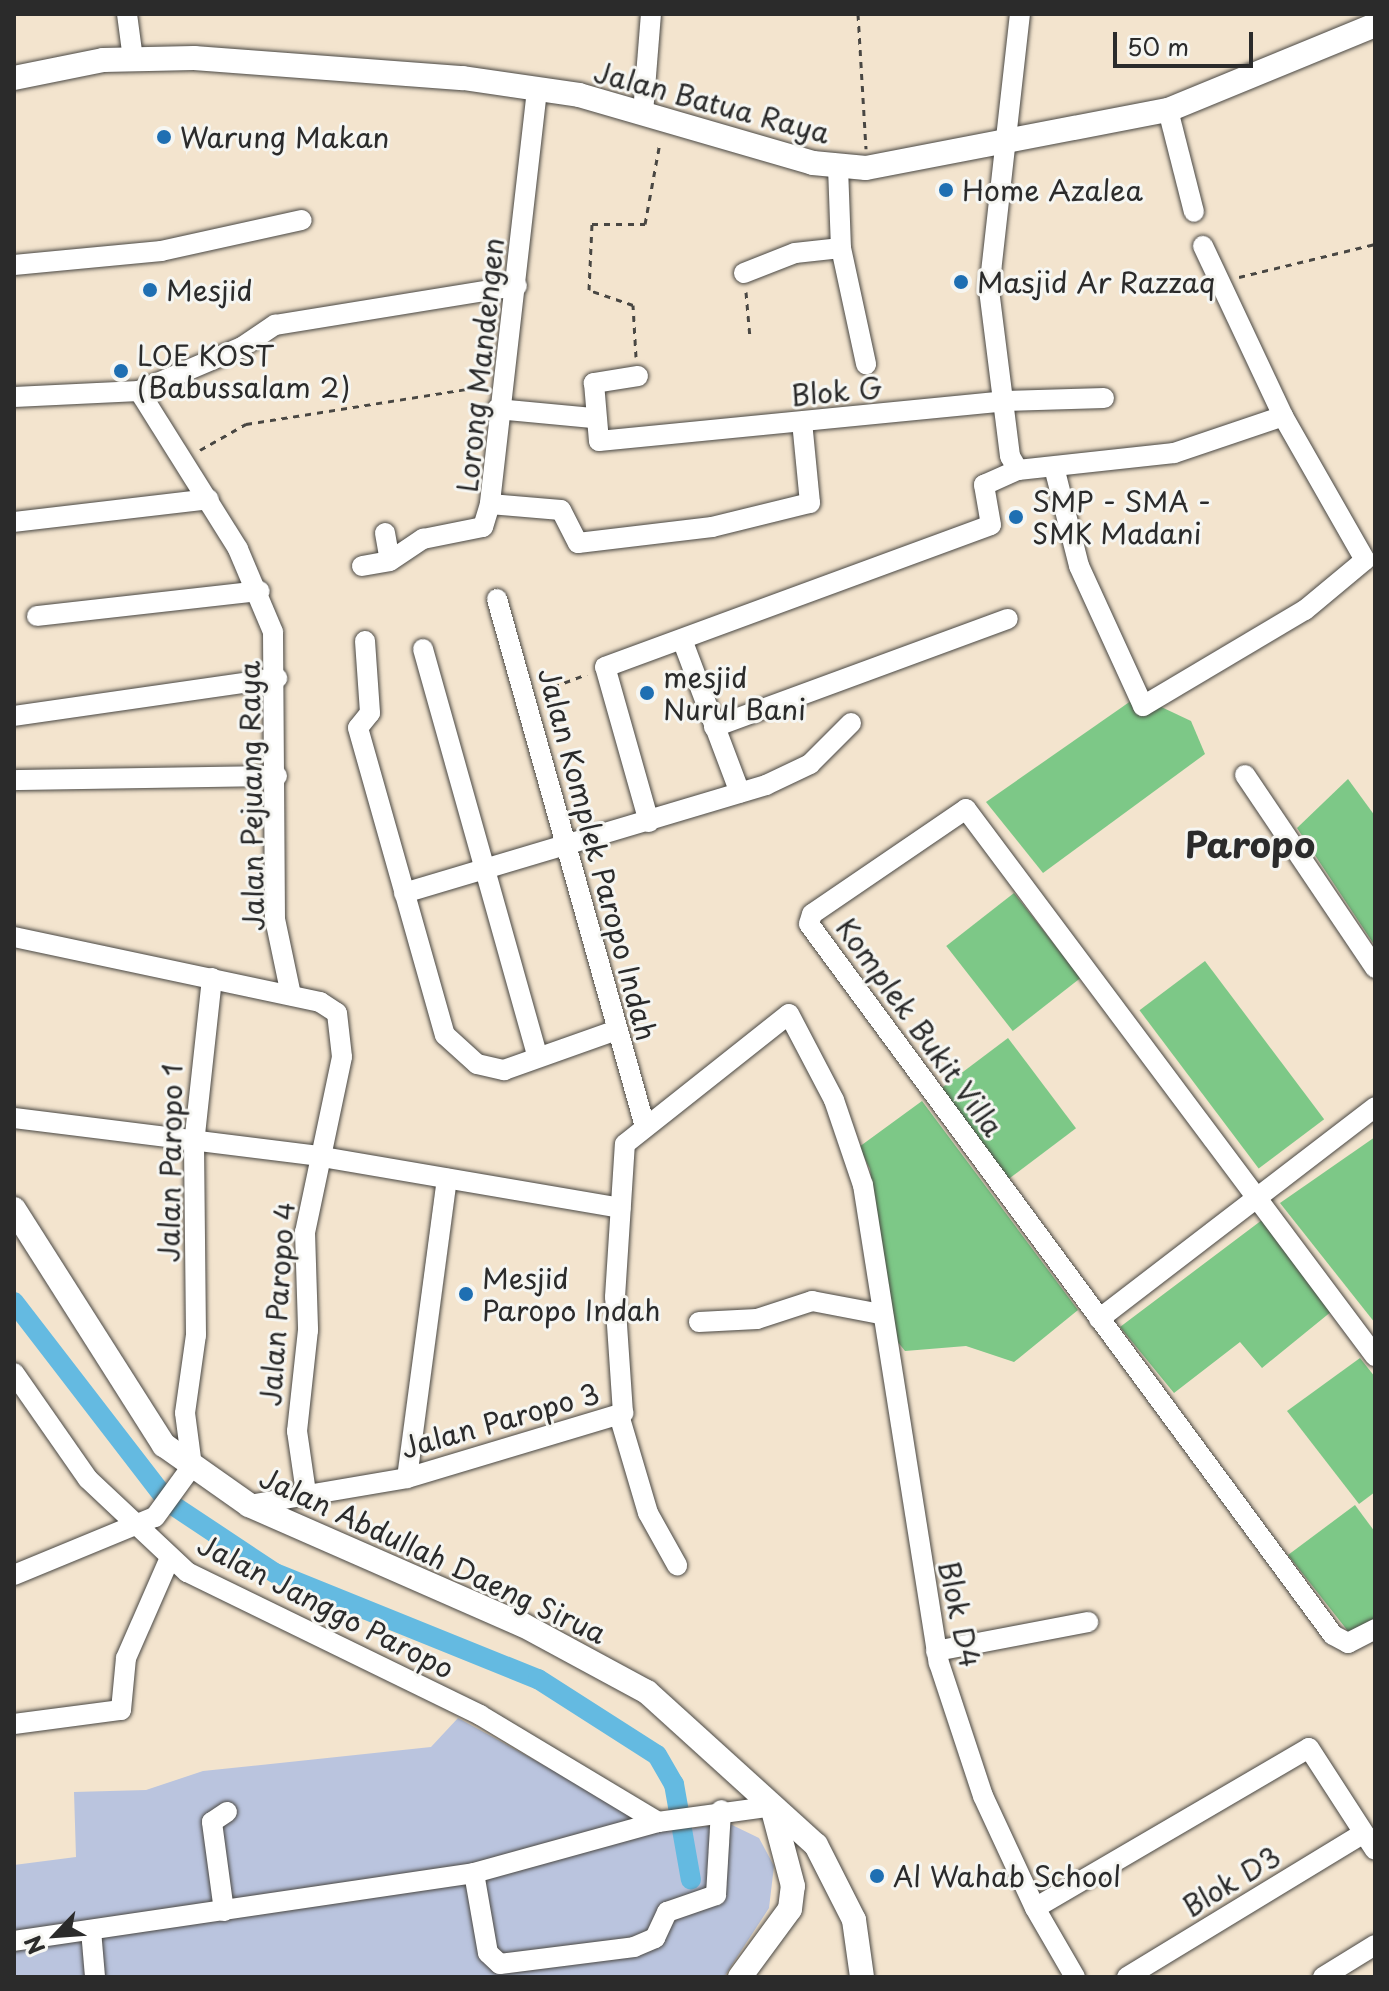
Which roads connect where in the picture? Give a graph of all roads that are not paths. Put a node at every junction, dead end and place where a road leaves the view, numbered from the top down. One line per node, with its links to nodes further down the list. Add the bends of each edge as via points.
1 (127, 14): 5 (street)
2 (651, 14): 9 (street)
3 (1020, 14): 10 (street)
4 (1375, 25): 8 (main road, Jalan Batua Raya)
5 (133, 59): 6 (main road, Jalan Batua Raya, via 69,64); 7 (main road, Jalan Batua Raya, via 230,60)
6 (14, 78)
7 (537, 90): 9 (main road, Jalan Batua Raya); 18 (street, Lorong Mandengen)
8 (1168, 110): 10 (main road, Jalan Batua Raya); 12 (street)
9 (653, 116): 11 (main road, Jalan Batua Raya)
10 (1003, 141): 11 (main road, Jalan Batua Raya, via 866,168); 24 (street, via 989,290)
11 (838, 167): 15 (street)
12 (1194, 212)
13 (302, 220): 16 (street, via 161,251)
14 (1203, 246): 26 (street, via 1227,307 1238,313)
15 (841, 248): 17 (street, via 795,253); 19 (street)
16 (14, 265)
17 (744, 273)
18 (517, 286): 21 (street, via 275,325 242,347); 25 (street, Lorong Mandengen)
19 (866, 364)
20 (638, 376): 27 (street, via 595,382)
21 (139, 391): 22 (street); 31 (street, Jalan Pejuang Raya)
22 (14, 397)
23 (1104, 398): 24 (street, Blok G)
24 (1005, 401): 28 (street, Blok G); 30 (street)
25 (497, 409): 27 (street); 32 (street, Lorong Mandengen)
26 (1283, 416): 29 (street, via 1174,453); 29 (street, via 1365,560 1305,610 1143,706 1079,566)
27 (593, 418): 28 (street, Blok G, via 596,437 605,441)
28 (802, 422): 32 (street, Lorong Mandengen, via 810,503 712,527 578,543 561,510)
29 (1054, 467): 30 (street)
30 (1018, 470): 42 (street, via 984,485 991,525)
31 (209, 499): 33 (street); 37 (street, Jalan Pejuang Raya)
32 (490, 504): 35 (street, via 483,527 423,539)
33 (14, 522)
34 (385, 533): 35 (street)
35 (390, 561): 36 (street)
36 (362, 566)
37 (260, 591): 39 (street); 44 (street, Jalan Pejuang Raya)
38 (497, 599): 53 (street, Jalan Komplek Paropo Indah)
39 (37, 616)
40 (1008, 619): 47 (street)
41 (365, 641): 55 (street, via 370,713 358,728)
42 (683, 642): 47 (street); 52 (street, via 605,667)
43 (423, 649): 54 (street)
44 (277, 678): 45 (street); 49 (street, Jalan Pejuang Raya)
45 (14, 716)
46 (851, 723): 51 (street, via 810,764)
47 (714, 727): 51 (street)
48 (1245, 775): 57 (street)
49 (277, 776): 50 (street); 59 (street, Jalan Pejuang Raya, via 275,919)
50 (14, 780)
51 (740, 793): 52 (street)
52 (649, 822): 53 (street)
53 (567, 850): 54 (street); 61 (street, Jalan Komplek Paropo Indah)
54 (486, 871): 55 (street); 62 (street)
55 (404, 893): 62 (street, via 454,1048 504,1070)
56 (14, 937): 58 (street)
57 (1375, 968)
58 (212, 978): 59 (street, Jalan Paropo 4); 66 (street, Jalan Paropo 1)
59 (291, 995): 67 (street, Jalan Paropo 4, via 328,1004 339,1020 338,1081)
60 (789, 1014): 65 (street, Jalan Paropo 3); 72 (street, Blok D4, via 834,1100 858,1167)
61 (617, 1030): 62 (street); 65 (street, Jalan Komplek Paropo Indah)
62 (537, 1054)
63 (1375, 1107): 69 (street)
64 (14, 1118): 66 (street)
65 (644, 1123): 70 (street, Jalan Paropo 3, via 625,1144)
66 (194, 1144): 67 (street); 78 (street, Jalan Paropo 1, via 196,1335 185,1413)
67 (317, 1156): 68 (street); 80 (street, Jalan Paropo 4, via 305,1232 308,1341 298,1412)
68 (447, 1179): 70 (street); 79 (street)
69 (1256, 1195): 73 (street); 73 (street, Komplek Bukit Villa, via 966,809 812,914 809,924); 75 (street, Komplek Bukit Villa)
70 (621, 1208): 77 (street, Jalan Paropo 3)
71 (14, 1209): 78 (main road, Jalan Abdullah Daeng Sirua, via 158,1438)
72 (880, 1314): 74 (street, via 812,1301 757,1319); 88 (street, Blok D4)
73 (1099, 1319): 87 (street, Komplek Bukit Villa, via 1340,1640)
74 (699, 1322)
75 (1375, 1356)
76 (14, 1373): 82 (street, Jalan Janggo Paropo, via 68,1454)
77 (619, 1415): 79 (street, Jalan Paropo 3); 84 (street, via 648,1513)
78 (192, 1466): 81 (main road, Jalan Abdullah Daeng Sirua); 82 (street, via 162,1510)
79 (407, 1478): 80 (street, Jalan Paropo 3)
80 (306, 1493): 81 (street, Jalan Paropo 3)
81 (249, 1505): 90 (main road, Jalan Abdullah Daeng Sirua, via 523,1625 647,1692)
82 (136, 1527): 83 (street, Jalan Janggo Paropo); 85 (street)
83 (170, 1558): 89 (street, via 126,1658 121,1710); 93 (street, Jalan Janggo Paropo, via 480,1715)
84 (677, 1565)
85 (14, 1575)
86 (1088, 1622): 88 (street)
87 (1375, 1629)
88 (936, 1651): 96 (street, Blok D4, via 983,1796)
89 (14, 1724)
90 (771, 1810): 91 (street); 102 (main road, via 793,1886 790,1909); 103 (main road, Jalan Abdullah Daeng Sirua, via 803,1831 824,1856 854,1920)
91 (711, 1811): 93 (street); 95 (street, via 718,1892 705,1902 667,1912 649,1943 500,1964 488,1953)
92 (227, 1812): 97 (street, via 212,1822)
93 (663, 1821): 95 (street)
94 (1369, 1842): 96 (street, via 1312,1748); 105 (street, Blok D3)
95 (474, 1873): 97 (street)
96 (1035, 1908): 104 (street, Blok D4)
97 (224, 1911): 98 (street)
98 (91, 1930): 99 (street); 101 (street)
99 (14, 1941)
100 (1369, 1949): 106 (street)
101 (95, 1977)
102 (740, 1977)
103 (862, 1977)
104 (1075, 1977)
105 (1127, 1977)
106 (1323, 1977)

